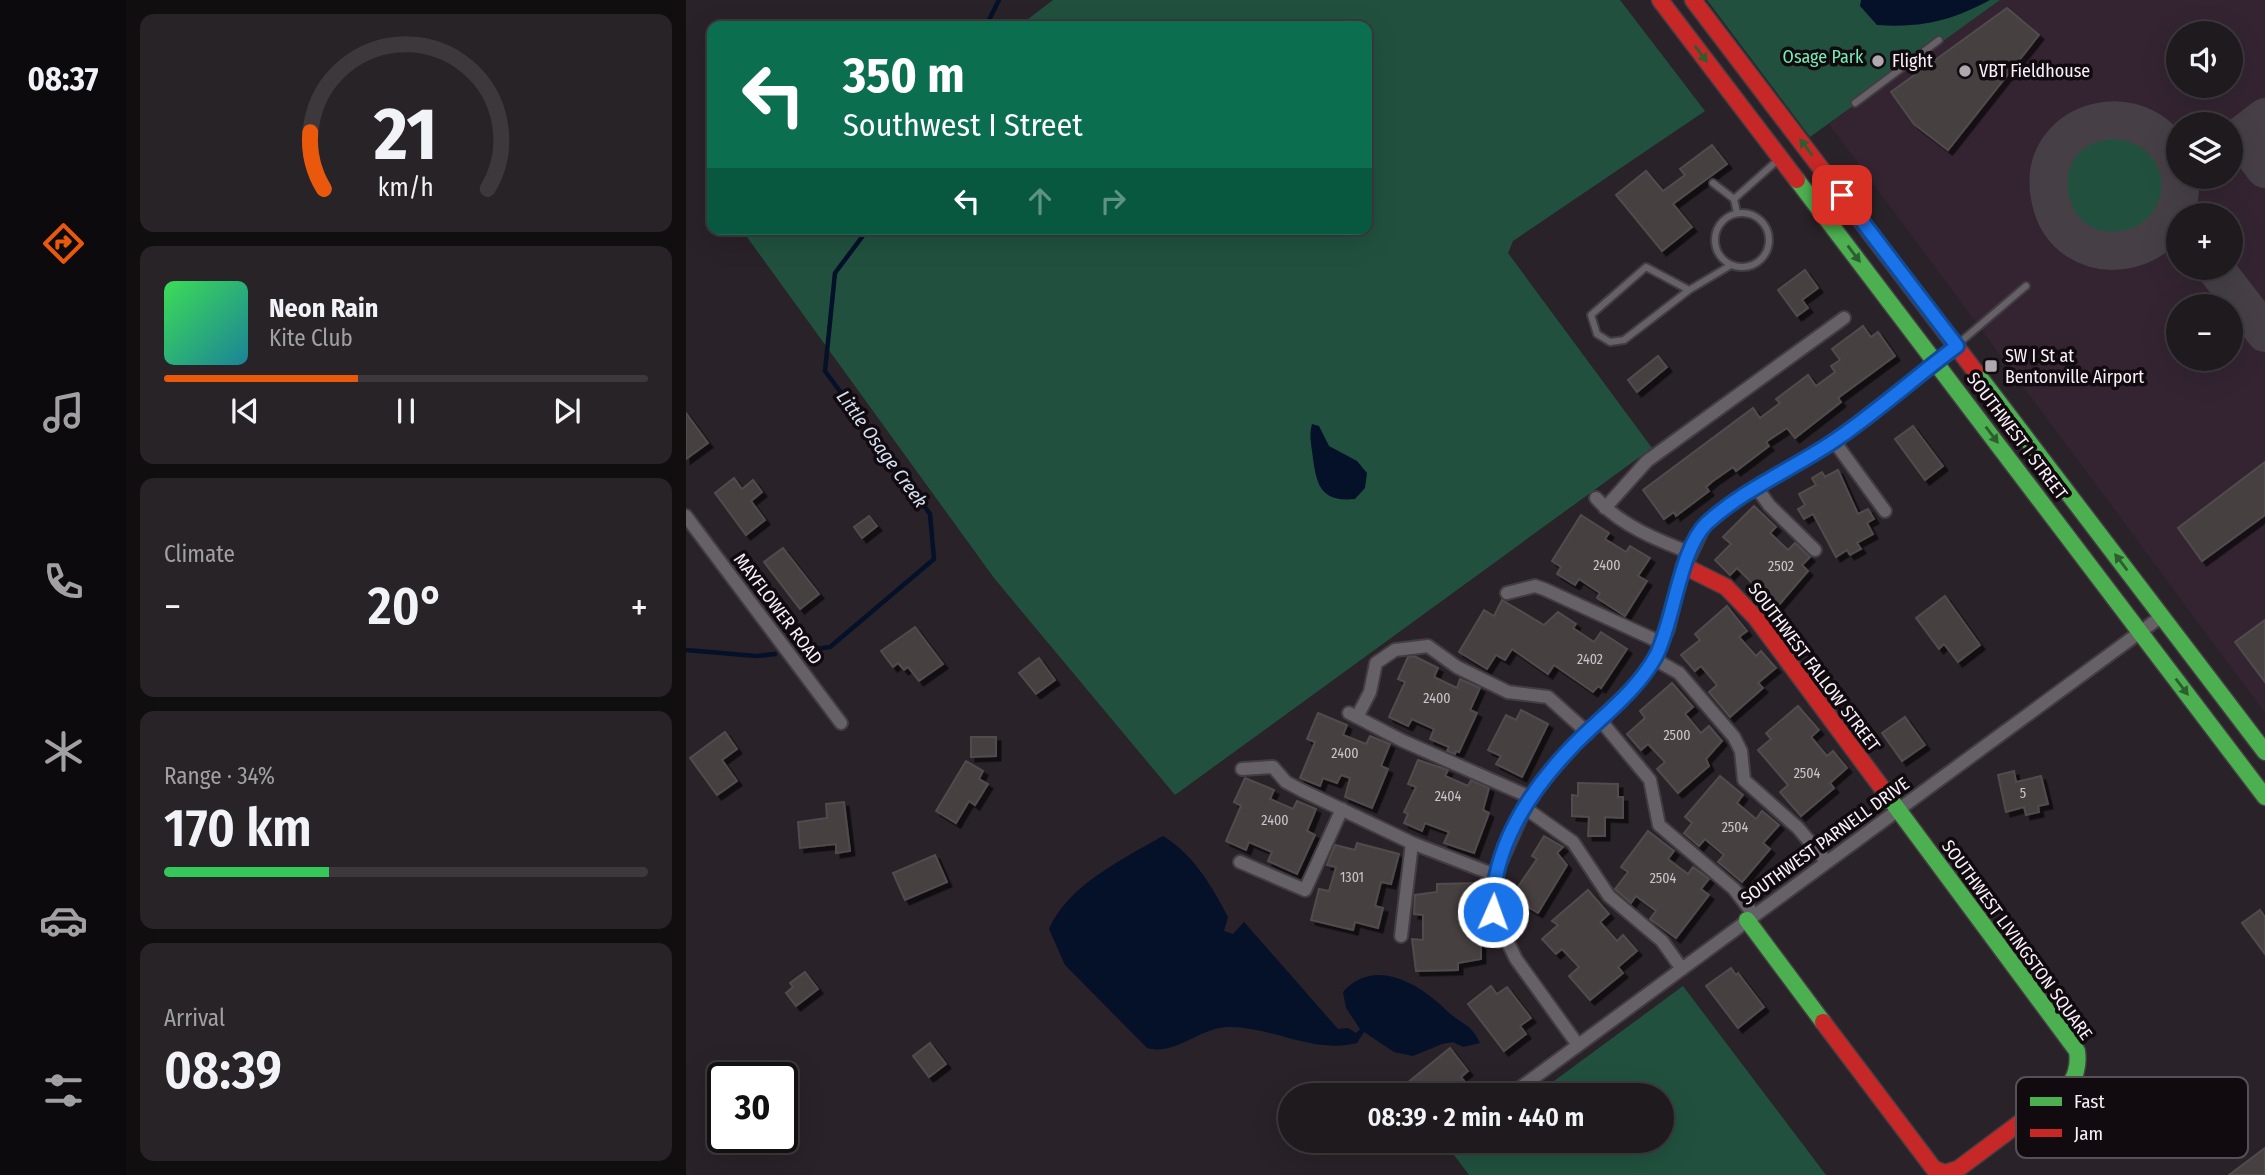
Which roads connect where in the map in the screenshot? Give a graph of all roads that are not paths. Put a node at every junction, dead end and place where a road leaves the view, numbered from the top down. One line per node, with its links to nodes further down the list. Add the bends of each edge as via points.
1 (1660, 0): 5 (main road, SOUTHWEST I STREET, one-way to 5)
2 (1693, 0): 13 (main road, SOUTHWEST I STREET, one-way to 2)
3 (1940, 40): 4 (lane)
4 (1856, 103)
5 (1781, 158): 7 (lane); 14 (main road, SOUTHWEST I STREET, one-way to 14)
6 (1713, 183): 7 (lane)
7 (1734, 199): 8 (lane)
8 (1737, 213): 9 (lane, via 1725,219 1715,235 1718,253); 9 (lane, via 1764,224 1768,250 1756,263)
9 (1731, 265): 11 (lane)
10 (2026, 286): 13 (lane)
11 (1689, 290): 11 (lane, via 1646,267 1591,315 1597,334 1610,342 1624,340)
12 (1844, 318): 20 (street, SOUTHWEST FALLOW STREET, via 1647,461 1600,503)
13 (1957, 346): 14 (street); 22 (main road, SOUTHWEST I STREET, one-way to 13)
14 (1936, 361): 15 (street); 23 (main road, SOUTHWEST I STREET, one-way to 23)
15 (1834, 441): 16 (street); 17 (street)
16 (1757, 488): 19 (street); 20 (street, via 1734,500 1704,526)
17 (1885, 511)
18 (686, 516): 27 (street, MAYFLOWER ROAD)
19 (1815, 550)
20 (1688, 560): 24 (street); 34 (main road, SOUTHWEST FALLOW STREET, via 1741,600)
21 (1507, 593): 24 (street, via 1535,586)
22 (2162, 616): 23 (street, SOUTHWEST PARNELL DRIVE); 29 (main road, SOUTHWEST I STREET)
23 (2141, 632): 31 (main road, SOUTHWEST I STREET, one-way to 31); 34 (street, SOUTHWEST PARNELL DRIVE)
24 (1662, 643): 25 (street)
25 (1654, 659): 26 (street); 36 (street, via 1679,673 1717,717 1739,744 1744,780 1798,828)
26 (1601, 721): 28 (street); 39 (street, via 1650,780 1659,825 1734,889)
27 (841, 723)
28 (1588, 733): 32 (street); 32 (street, via 1548,697 1508,692 1421,644 1395,650 1376,663 1370,692 1353,715)
29 (2265, 752)
30 (1242, 769): 33 (street, via 1272,767 1286,782)
31 (2265, 797)
32 (1528, 802): 38 (street); 41 (street, via 1573,842 1609,895 1661,941)
33 (1342, 809): 35 (street); 37 (street, via 1305,890)
34 (1898, 810): 36 (street, SOUTHWEST PARNELL DRIVE); 43 (main road, SOUTHWEST LIVINGSTON SQUARE, via 2077,1051 2079,1063)
35 (1412, 843): 38 (street); 40 (street)
36 (1826, 861): 39 (street, SOUTHWEST PARNELL DRIVE)
37 (1240, 862)
38 (1495, 875): 42 (street, via 1493,912 1516,959)
39 (1750, 918): 41 (street, SOUTHWEST PARNELL DRIVE); 45 (main road, SOUTHWEST LIVINGSTON SQUARE, via 1934,1169 1945,1173 1958,1169)
40 (1401, 936)
41 (1682, 969): 42 (street, SOUTHWEST PARNELL DRIVE)
42 (1578, 1045): 44 (street, SOUTHWEST PARNELL DRIVE)
43 (2073, 1077)
44 (1527, 1083)
45 (2016, 1126)

